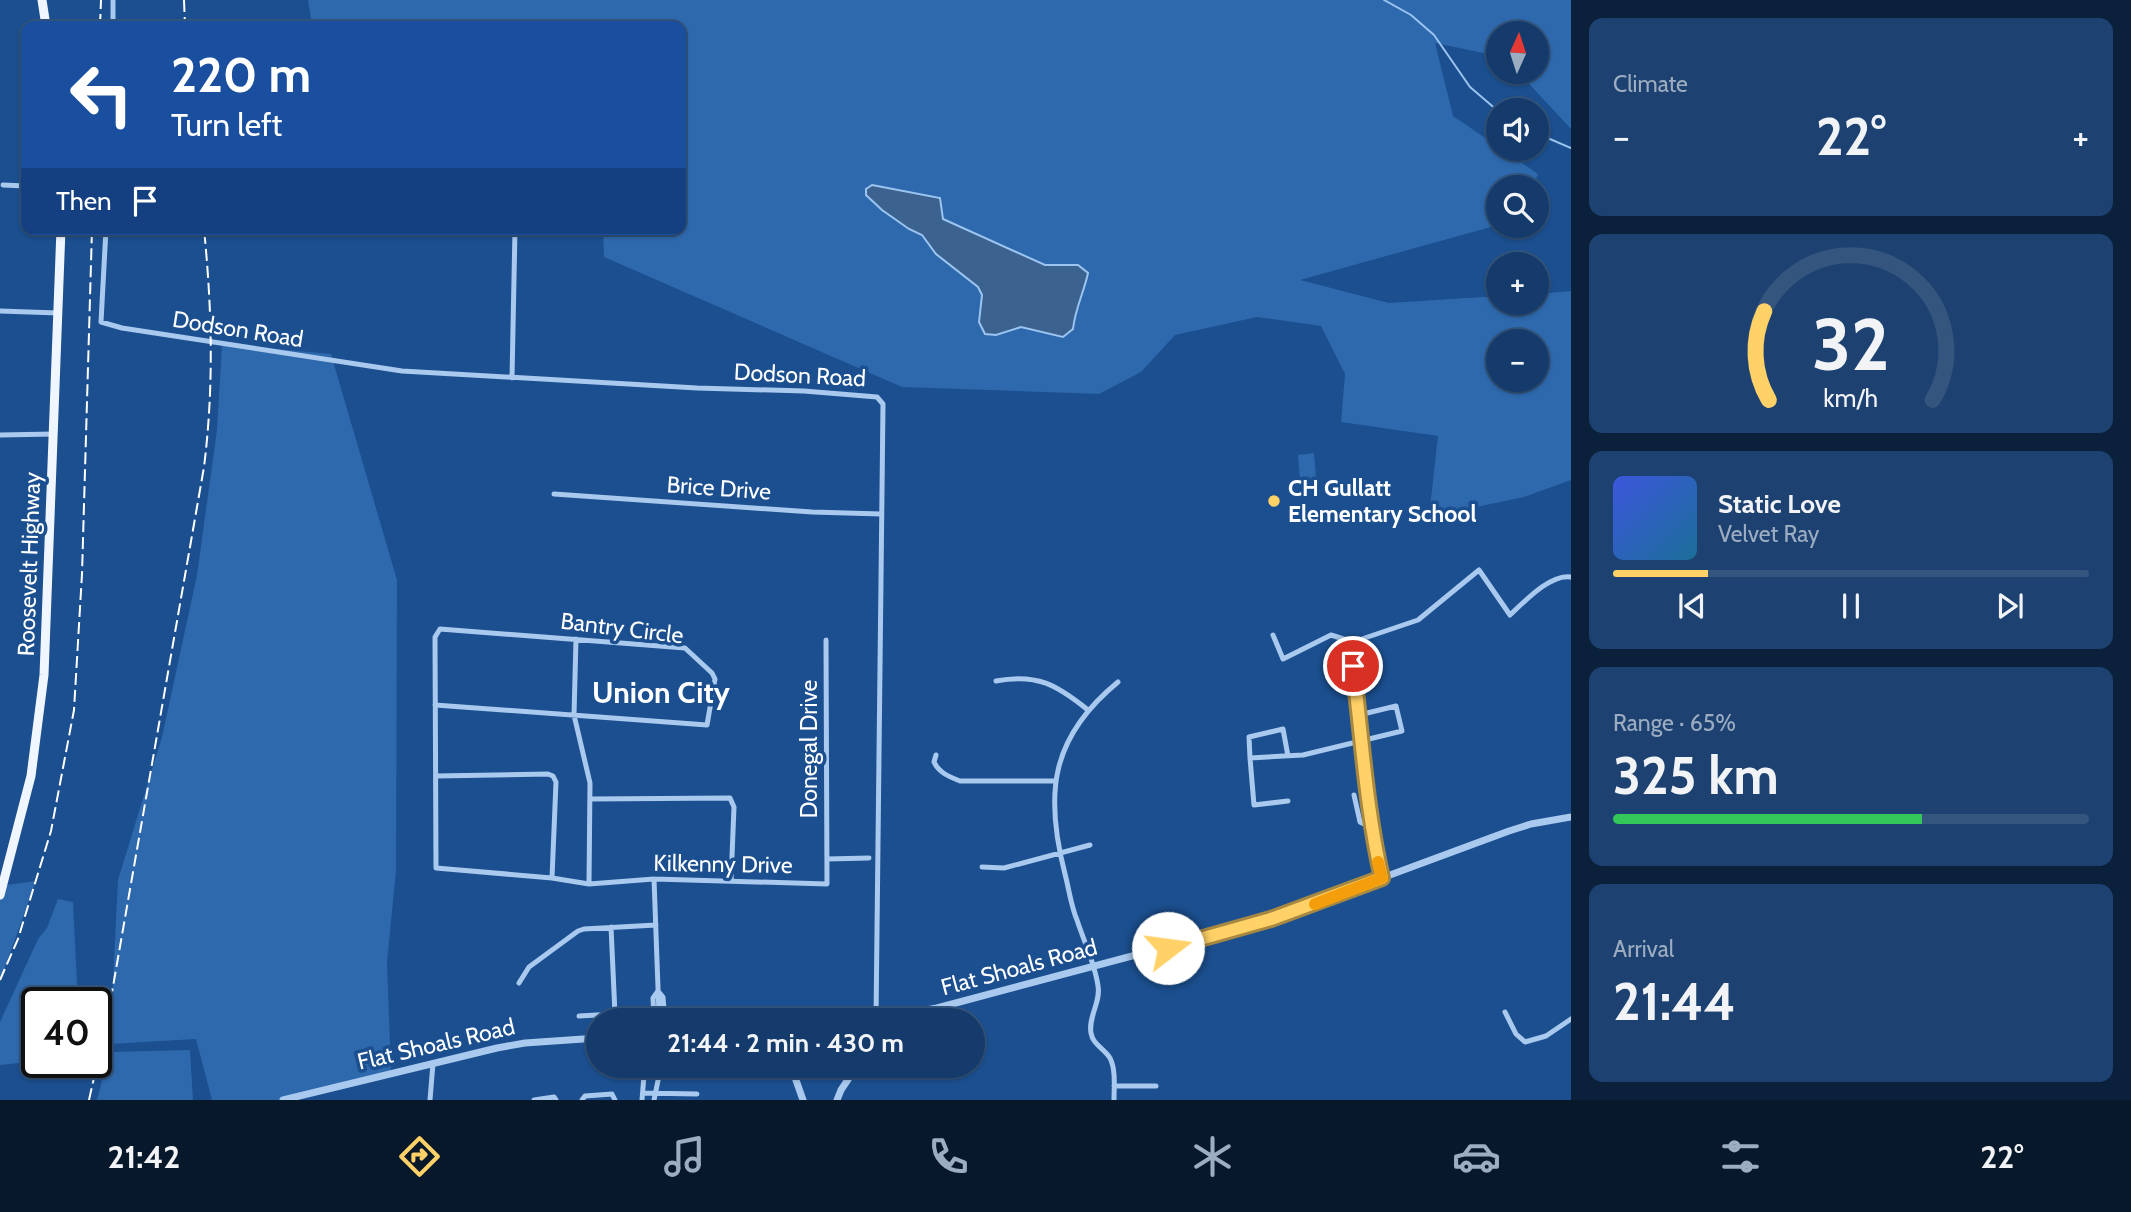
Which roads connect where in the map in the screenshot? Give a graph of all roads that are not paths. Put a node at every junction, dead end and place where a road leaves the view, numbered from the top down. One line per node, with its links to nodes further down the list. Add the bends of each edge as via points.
1 (42, 0): 3 (main road)
2 (113, 0): 4 (street)
3 (46, 21)
4 (113, 21)
5 (3, 185): 6 (street)
6 (21, 186)
7 (61, 235): 11 (main road, Roosevelt Highway)
8 (106, 235): 12 (street, Dodson Road, via 101,322 207,343 402,371)
9 (515, 235): 12 (street)
10 (0, 311): 11 (street)
11 (58, 313): 13 (main road, Roosevelt Highway)
12 (512, 378): 16 (street, Dodson Road, via 877,397 883,404)
13 (54, 434): 14 (street); 49 (main road, Roosevelt Highway, via 41,701 26,799)
14 (0, 435)
15 (554, 494): 16 (street, Brice Drive)
16 (881, 514): 57 (street, Dodson Road)
17 (1571, 577): 21 (street, via 1539,589 1510,615 1479,570 1418,620)
18 (1273, 635): 21 (street, via 1283,659 1331,635)
19 (576, 639): 24 (street, Bantry Circle, via 440,629 435,637); 26 (street); 26 (street, Bantry Circle, via 685,648 715,678 707,725)
20 (826, 640): 42 (street, Donegal Drive)
21 (1353, 642): 27 (street)
22 (996, 681): 25 (street, via 1045,682)
23 (1118, 682): 25 (street)
24 (435, 705): 26 (street, Bantry Circle); 32 (street)
25 (1088, 710): 33 (street, via 1066,746)
26 (574, 715): 35 (street)
27 (1359, 715): 28 (street); 28 (street, via 1396,706 1402,731)
28 (1362, 741): 30 (street); 38 (street)
29 (936, 755): 33 (street, via 937,768 960,780)
30 (1289, 756): 31 (street); 31 (street, via 1283,729 1249,737)
31 (1250, 758): 36 (street, via 1254,806)
32 (436, 776): 44 (street, Kilkenny Drive, via 436,868); 44 (street, via 554,776)
33 (1055, 781): 40 (street, via 1053,817)
34 (1354, 795): 38 (street, via 1360,822)
35 (590, 799): 47 (street, via 730,798 734,807); 48 (street)
36 (1288, 801)
37 (1571, 817): 45 (street, Flat Shoals Road, via 1509,831)
38 (1370, 827): 45 (street)
39 (1090, 845): 40 (street)
40 (1059, 853): 43 (street, via 1004,868); 52 (street)
41 (869, 858): 42 (street)
42 (827, 859): 47 (street, Kilkenny Drive, via 827,884)
43 (982, 867)
44 (552, 878): 48 (street, Kilkenny Drive)
45 (1382, 878): 52 (street, Flat Shoals Road, via 1271,919)
46 (654, 879): 47 (street, Kilkenny Drive); 48 (street, Kilkenny Drive); 50 (street)
47 (731, 881)
48 (589, 884)
49 (1, 890)
50 (656, 925): 51 (street); 54 (street)
51 (611, 927): 53 (street, via 578,931 529,967); 60 (street, via 615,1014)
52 (1093, 968): 58 (street, Flat Shoals Road); 68 (street, via 1099,989 1091,1033 1093,1042 1111,1059)
53 (519, 983)
54 (658, 991): 55 (street, via 653,998); 56 (street, via 663,997)
55 (656, 1008)
56 (661, 1008)
57 (876, 1008)
58 (937, 1008)
59 (1506, 1012): 61 (street, via 1516,1034 1525,1041 1546,1036)
60 (579, 1016)
61 (1571, 1018)
62 (586, 1039): 63 (street, Flat Shoals Road, via 525,1043)
63 (433, 1063): 72 (street, Flat Shoals Road); 75 (street)
64 (644, 1078): 70 (street)
65 (659, 1078): 73 (street)
66 (795, 1078): 81 (street)
67 (849, 1078): 82 (street)
68 (1114, 1086): 69 (street); 83 (street)
69 (1156, 1086)
70 (643, 1093): 73 (street); 80 (street)
71 (697, 1094): 73 (street)
72 (317, 1096): 74 (street, Flat Shoals Road)
73 (655, 1097)
74 (283, 1100)
75 (430, 1100)
76 (534, 1100): 77 (street)
77 (556, 1100)
78 (582, 1100): 79 (street, via 612,1094)
79 (615, 1100)
80 (642, 1100)
81 (803, 1100)
82 (837, 1100)
83 (1114, 1100)

